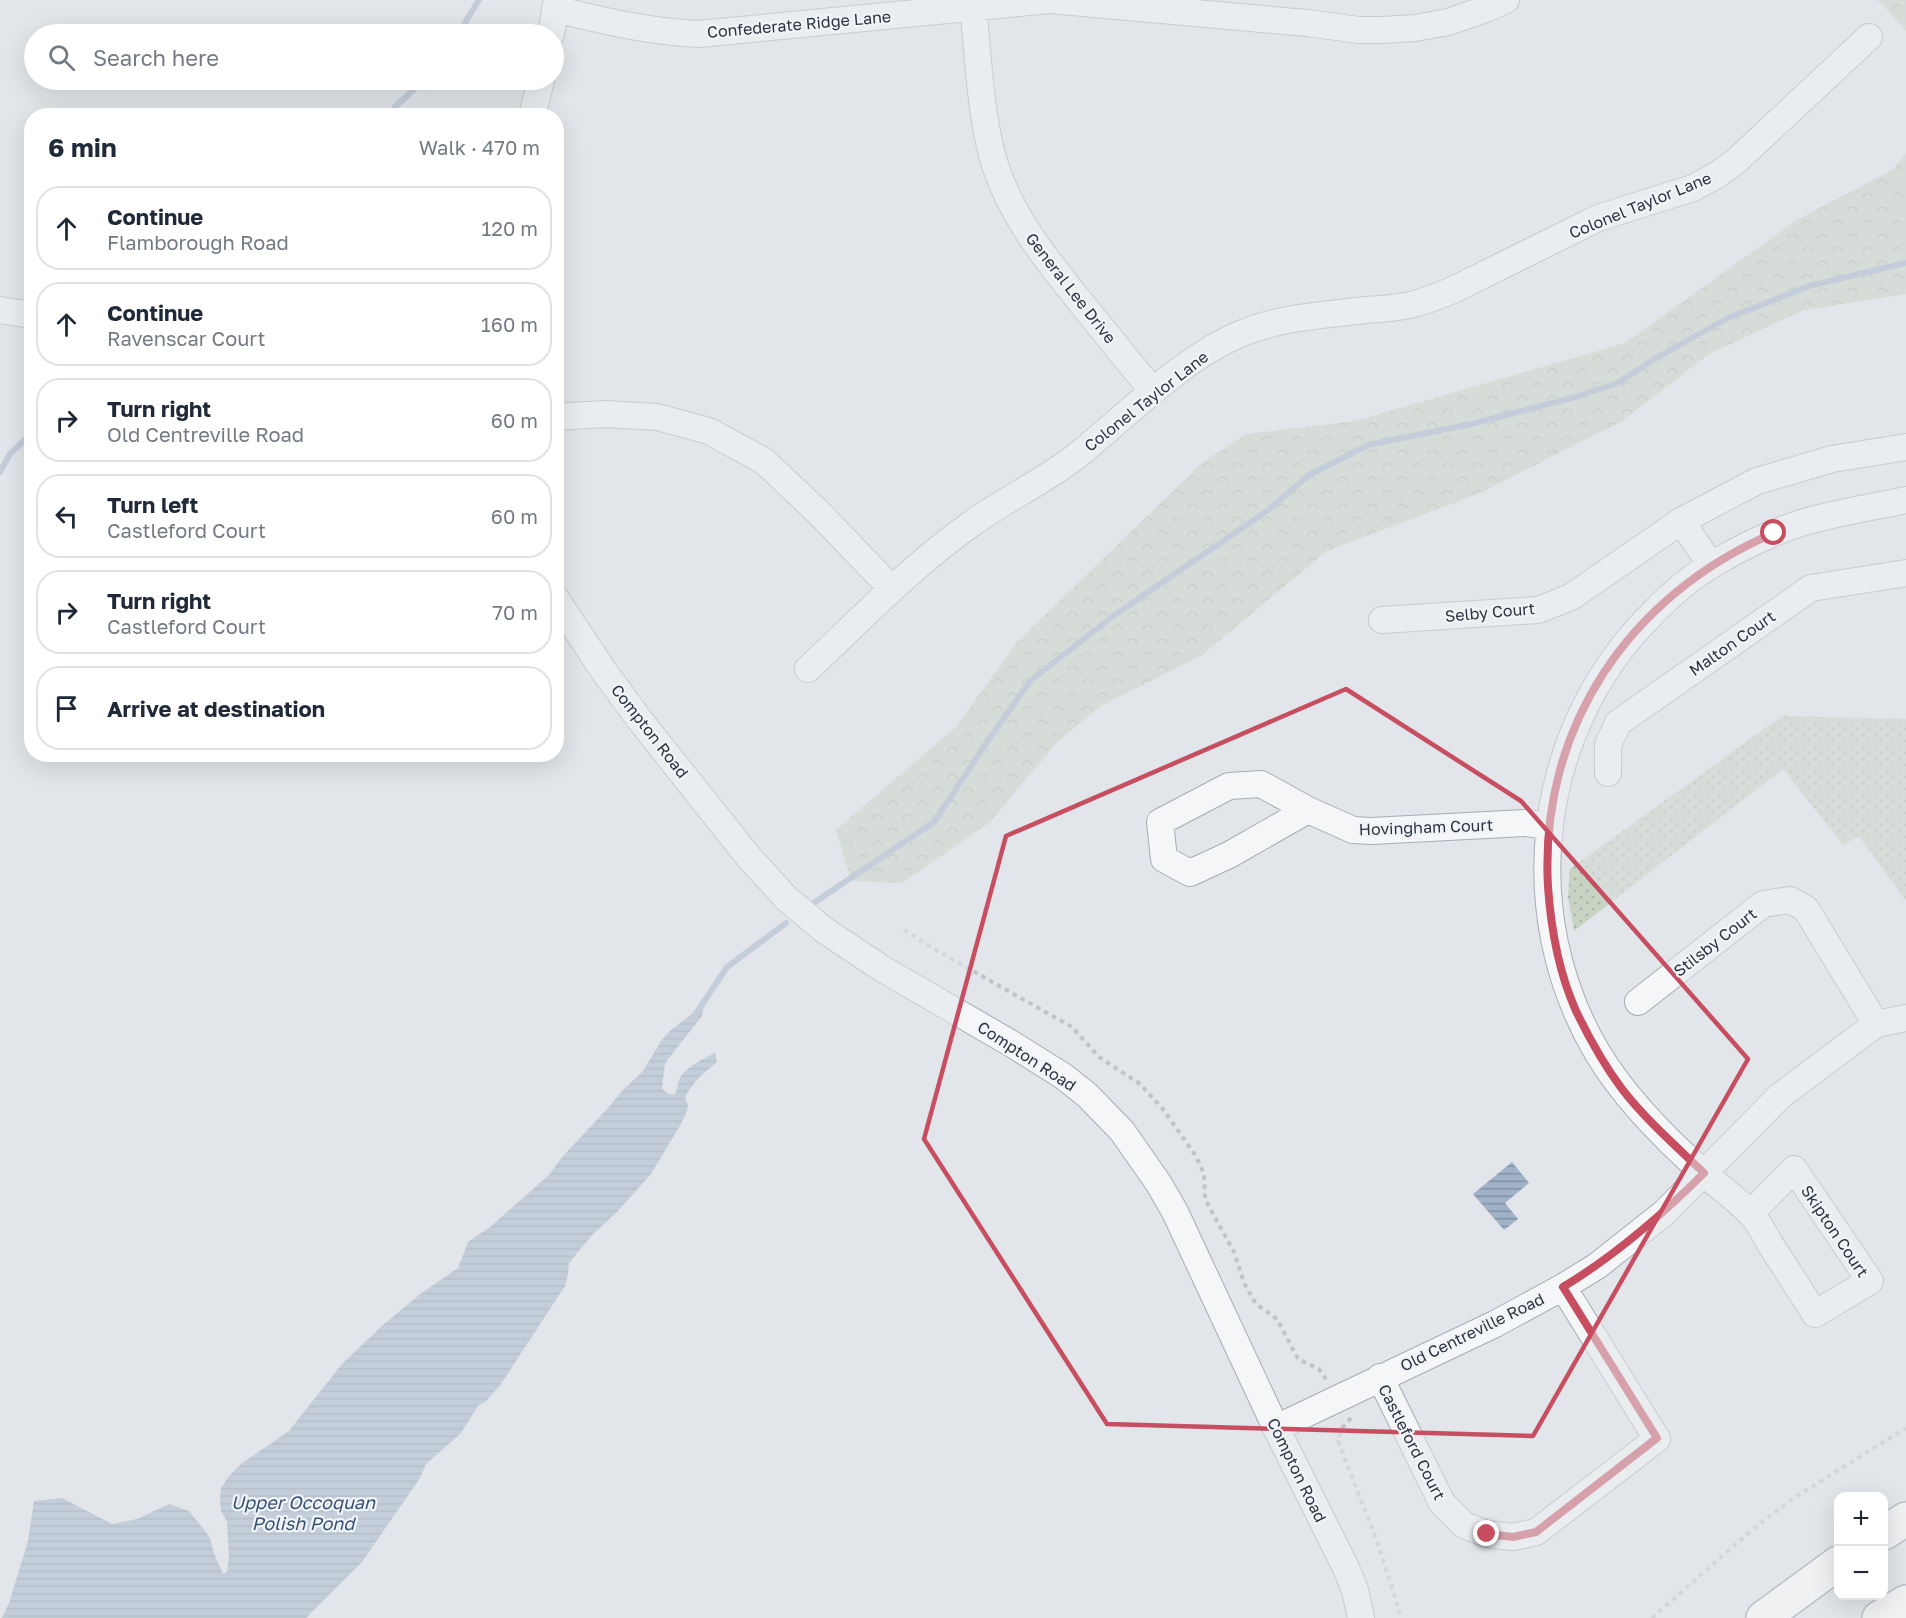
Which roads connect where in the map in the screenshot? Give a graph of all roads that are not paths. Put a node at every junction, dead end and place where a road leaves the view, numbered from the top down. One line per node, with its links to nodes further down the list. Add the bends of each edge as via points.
1 (1506, 0): 4 (street, Confederate Ridge Lane, via 1448,22 1415,28 1359,30)
2 (556, 4): 3 (street, Confederate Ridge Lane, via 611,22 699,34); 5 (street)
3 (973, 4): 4 (street, Confederate Ridge Lane, via 1050,0); 11 (street, General Lee Drive, via 989,140 1009,199 1038,249)
4 (1298, 11)
5 (553, 24)
6 (1869, 37): 11 (street, Colonel Taylor Lane, via 1735,162 1693,188 1598,218 1432,298 1394,308 1279,321 1244,333 1217,346)
7 (538, 90): 8 (street)
8 (534, 108)
9 (0, 310): 10 (street)
10 (24, 314)
11 (1153, 392): 18 (street, Colonel Taylor Lane, via 1072,459 971,523)
12 (564, 417): 18 (street, via 657,417 709,431 764,461)
13 (1906, 447): 15 (street, Selby Court, via 1832,459 1757,481)
14 (1906, 500): 16 (street, Skipton Court, via 1799,524 1752,542)
15 (1681, 521): 16 (street); 20 (street, Selby Court, via 1571,597 1538,610)
16 (1711, 565): 24 (street, Skipton Court, via 1667,599 1633,633 1603,674 1570,740)
17 (1906, 573): 22 (street, Malton Court, via 1811,588 1618,723 1608,745)
18 (892, 589): 21 (street, Colonel Taylor Lane)
19 (564, 612): 32 (street, Compton Road, via 639,719 786,898 824,930 882,968 1063,1077 1111,1119 1175,1212)
20 (1382, 620)
21 (808, 669)
22 (1608, 773)
23 (1308, 810): 23 (street, Hovingham Court, via 1261,784 1229,786 1160,822 1164,859 1190,873); 24 (street, Hovingham Court, via 1353,830 1526,823)
24 (1548, 826): 28 (street, Skipton Court, via 1550,913 1559,962 1576,1010 1597,1052 1622,1088)
25 (1638, 1002): 27 (street, Stilsby Court, via 1763,904 1790,900 1806,909)
26 (1906, 1018): 27 (street, Old Centreville Road)
27 (1876, 1024): 28 (street, Old Centreville Road, via 1780,1095)
28 (1704, 1173): 29 (street, Skipton Court); 30 (street, Old Centreville Road, via 1637,1235)
29 (1751, 1213): 29 (street, Skipton Court, via 1794,1169 1869,1281 1815,1314)
30 (1563, 1287): 31 (street, Old Centreville Road, via 1495,1324); 31 (street, Castleford Court, via 1657,1438 1536,1532 1513,1537 1487,1534 1456,1518 1442,1503)
31 (1380, 1377): 32 (street, Old Centreville Road)
32 (1276, 1428): 37 (street, Compton Road, via 1346,1568)
33 (1906, 1519): 34 (highway)
34 (1888, 1530)
35 (1834, 1567): 38 (highway)
36 (1906, 1602): 39 (highway)
37 (1361, 1618)
38 (1763, 1618)
39 (1879, 1618)

